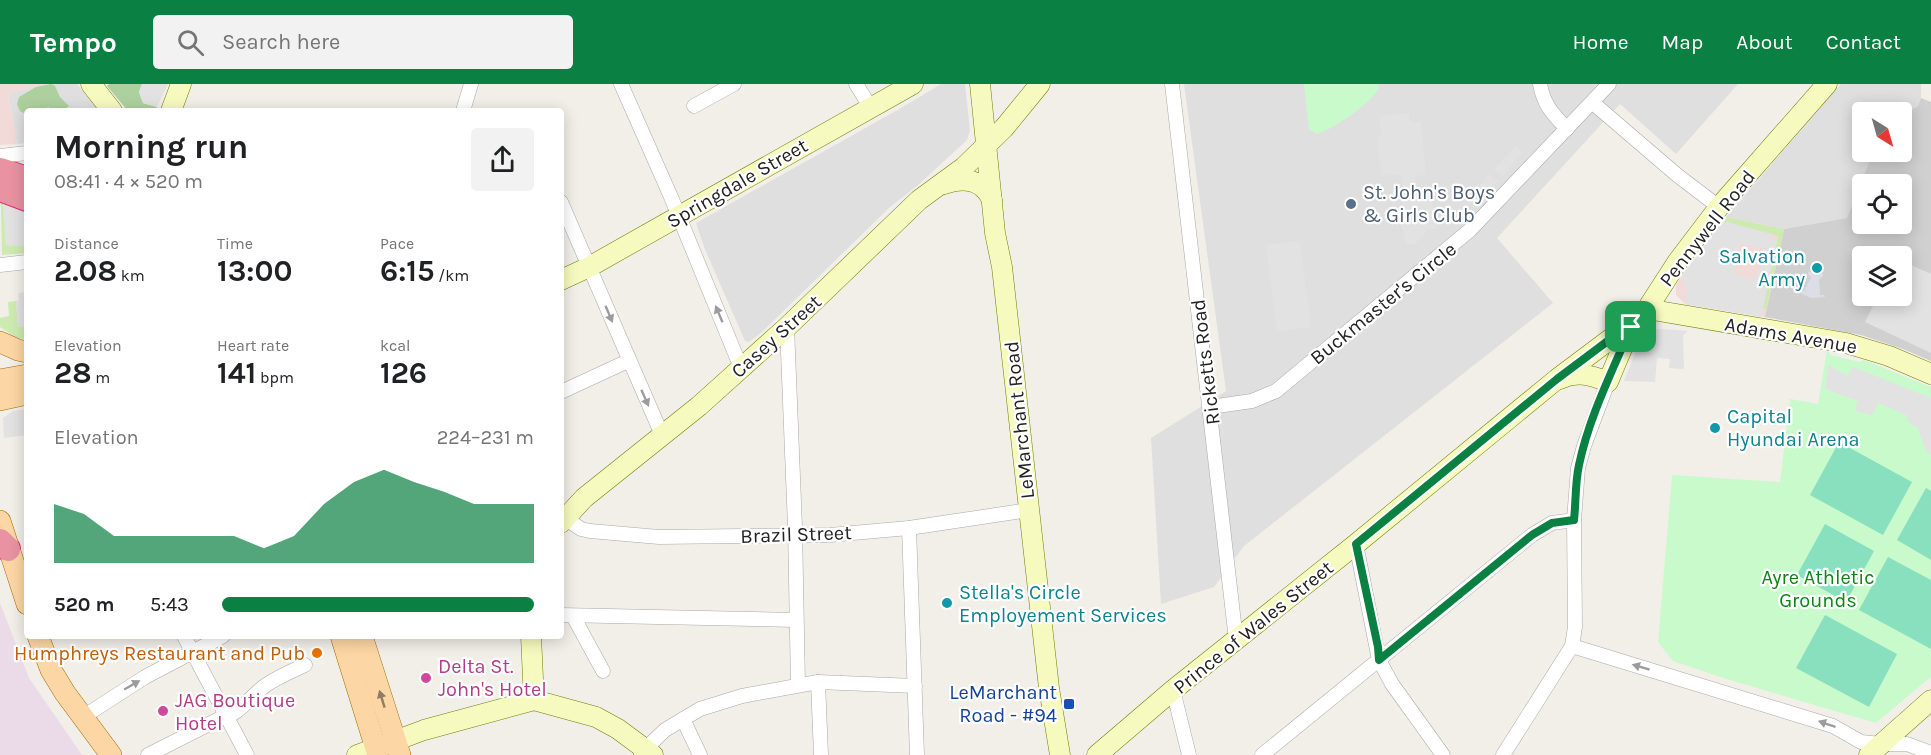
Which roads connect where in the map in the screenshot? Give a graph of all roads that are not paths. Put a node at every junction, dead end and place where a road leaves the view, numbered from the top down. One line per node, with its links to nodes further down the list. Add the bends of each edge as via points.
1 (91, 84): 16 (street)
2 (181, 84): 17 (street)
3 (471, 84): 18 (street)
4 (621, 84): 32 (street)
5 (734, 84): 14 (street)
6 (856, 84): 19 (street)
7 (913, 84): 19 (street, Springdale Street)
8 (1172, 84): 52 (street, Ricketts Road)
9 (1540, 84): 20 (street, via 1548,108)
10 (1609, 84): 15 (street, Buckmaster's Circle)
11 (1827, 84): 30 (street, Pennywell Road)
12 (980, 85): 13 (street, via 995,105 1005,110); 21 (street, LeMarchant Road)
13 (1034, 91): 21 (street, Casey Street)
14 (699, 98)
15 (1593, 103): 20 (street, Buckmaster's Circle); 30 (street)
16 (110, 108)
17 (172, 108)
18 (464, 108)
19 (870, 108): 32 (street, Springdale Street)
20 (1567, 129): 52 (street, Buckmaster's Circle, via 1470,231 1276,391 1252,401)
21 (986, 145): 26 (street, Casey Street); 29 (street, LeMarchant Road)
22 (24, 153): 23 (street)
23 (0, 156)
24 (0, 170): 25 (highway)
25 (24, 177)
26 (944, 184): 29 (street, via 956,180 971,182 985,187); 38 (street, Casey Street, via 890,226)
27 (0, 189): 28 (highway)
28 (24, 198)
29 (992, 200): 54 (street, LeMarchant Road)
30 (1719, 207): 37 (street, Pennywell Road)
31 (564, 208): 35 (street)
32 (678, 216): 35 (street, Springdale Street); 43 (street, one-way to 32)
33 (24, 262): 34 (street)
34 (0, 265)
35 (589, 267): 36 (street, Springdale Street); 42 (street, one-way to 42)
36 (564, 279)
37 (1647, 309): 39 (street, Pennywell Road); 44 (street, Adams Avenue, via 1846,343)
38 (787, 327): 43 (street, Casey Street); 60 (street)
39 (1631, 327): 47 (street, Pennywell Road); 48 (street, Prince of Wales Street)
40 (0, 342): 41 (main road)
41 (24, 351)
42 (628, 361): 49 (street); 53 (street, one-way to 53)
43 (741, 368): 53 (street, Casey Street)
44 (1931, 374)
45 (24, 376): 46 (main road)
46 (0, 380)
47 (1608, 382): 48 (street, Prince of Wales Street, via 1578,374); 57 (street, Pennywell Road, via 1578,468)
48 (1549, 385): 61 (street, Prince of Wales Street)
49 (564, 391)
50 (24, 395): 51 (main road)
51 (0, 400)
52 (1210, 407): 72 (street, Ricketts Road)
53 (662, 435): 55 (street, Casey Street, via 604,480)
54 (1029, 510): 59 (street, Brazil Street); 97 (street, LeMarchant Road)
55 (564, 519)
56 (564, 520): 60 (street, Brazil Street, via 590,531 647,536)
57 (1574, 520): 73 (street, Pennywell Road); 75 (street, via 1552,523 1532,535)
58 (0, 521): 62 (main road)
59 (909, 528): 60 (street, Brazil Street); 80 (street)
60 (795, 536): 65 (street)
61 (1356, 544): 72 (street, Prince of Wales Street); 75 (street)
62 (4, 545): 63 (main road)
63 (24, 596)
64 (567, 615): 65 (street); 77 (street)
65 (796, 620): 79 (street)
66 (39, 639): 84 (main road, via 51,669)
67 (186, 639): 74 (street)
68 (217, 639): 74 (street)
69 (342, 639): 88 (main road)
70 (363, 639): 88 (main road, one-way to 70)
71 (531, 639): 82 (street)
72 (1236, 640): 81 (street, Prince of Wales Street)
73 (1572, 646): 87 (street, one-way to 73, via 1833,726); 102 (street, Pennywell Road)
74 (193, 652): 84 (street, one-way to 74, via 126,688); 85 (street)
75 (1379, 660): 100 (street); 101 (street)
76 (304, 665): 85 (street, via 264,686)
77 (603, 671)
78 (819, 682): 79 (street); 80 (street); 95 (street)
79 (798, 685): 86 (street, via 720,702)
80 (915, 686): 96 (street)
81 (1173, 690): 98 (street, Prince of Wales Street); 99 (street)
82 (534, 700): 88 (street, via 444,724); 89 (street, via 596,717)
83 (1931, 700): 87 (street)
84 (83, 717): 91 (main road)
85 (228, 717): 92 (street); 93 (street)
86 (684, 719): 89 (street, via 665,730); 94 (street)
87 (1875, 750): 90 (street, via 1907,744)
88 (381, 751)
89 (646, 752)
90 (1931, 753)
91 (111, 755)
92 (148, 755)
93 (247, 755)
94 (700, 755)
95 (821, 755)
96 (917, 755)
97 (1060, 755)
98 (1097, 755)
99 (1189, 755)
100 (1262, 755)
101 (1443, 755)
102 (1503, 755)

